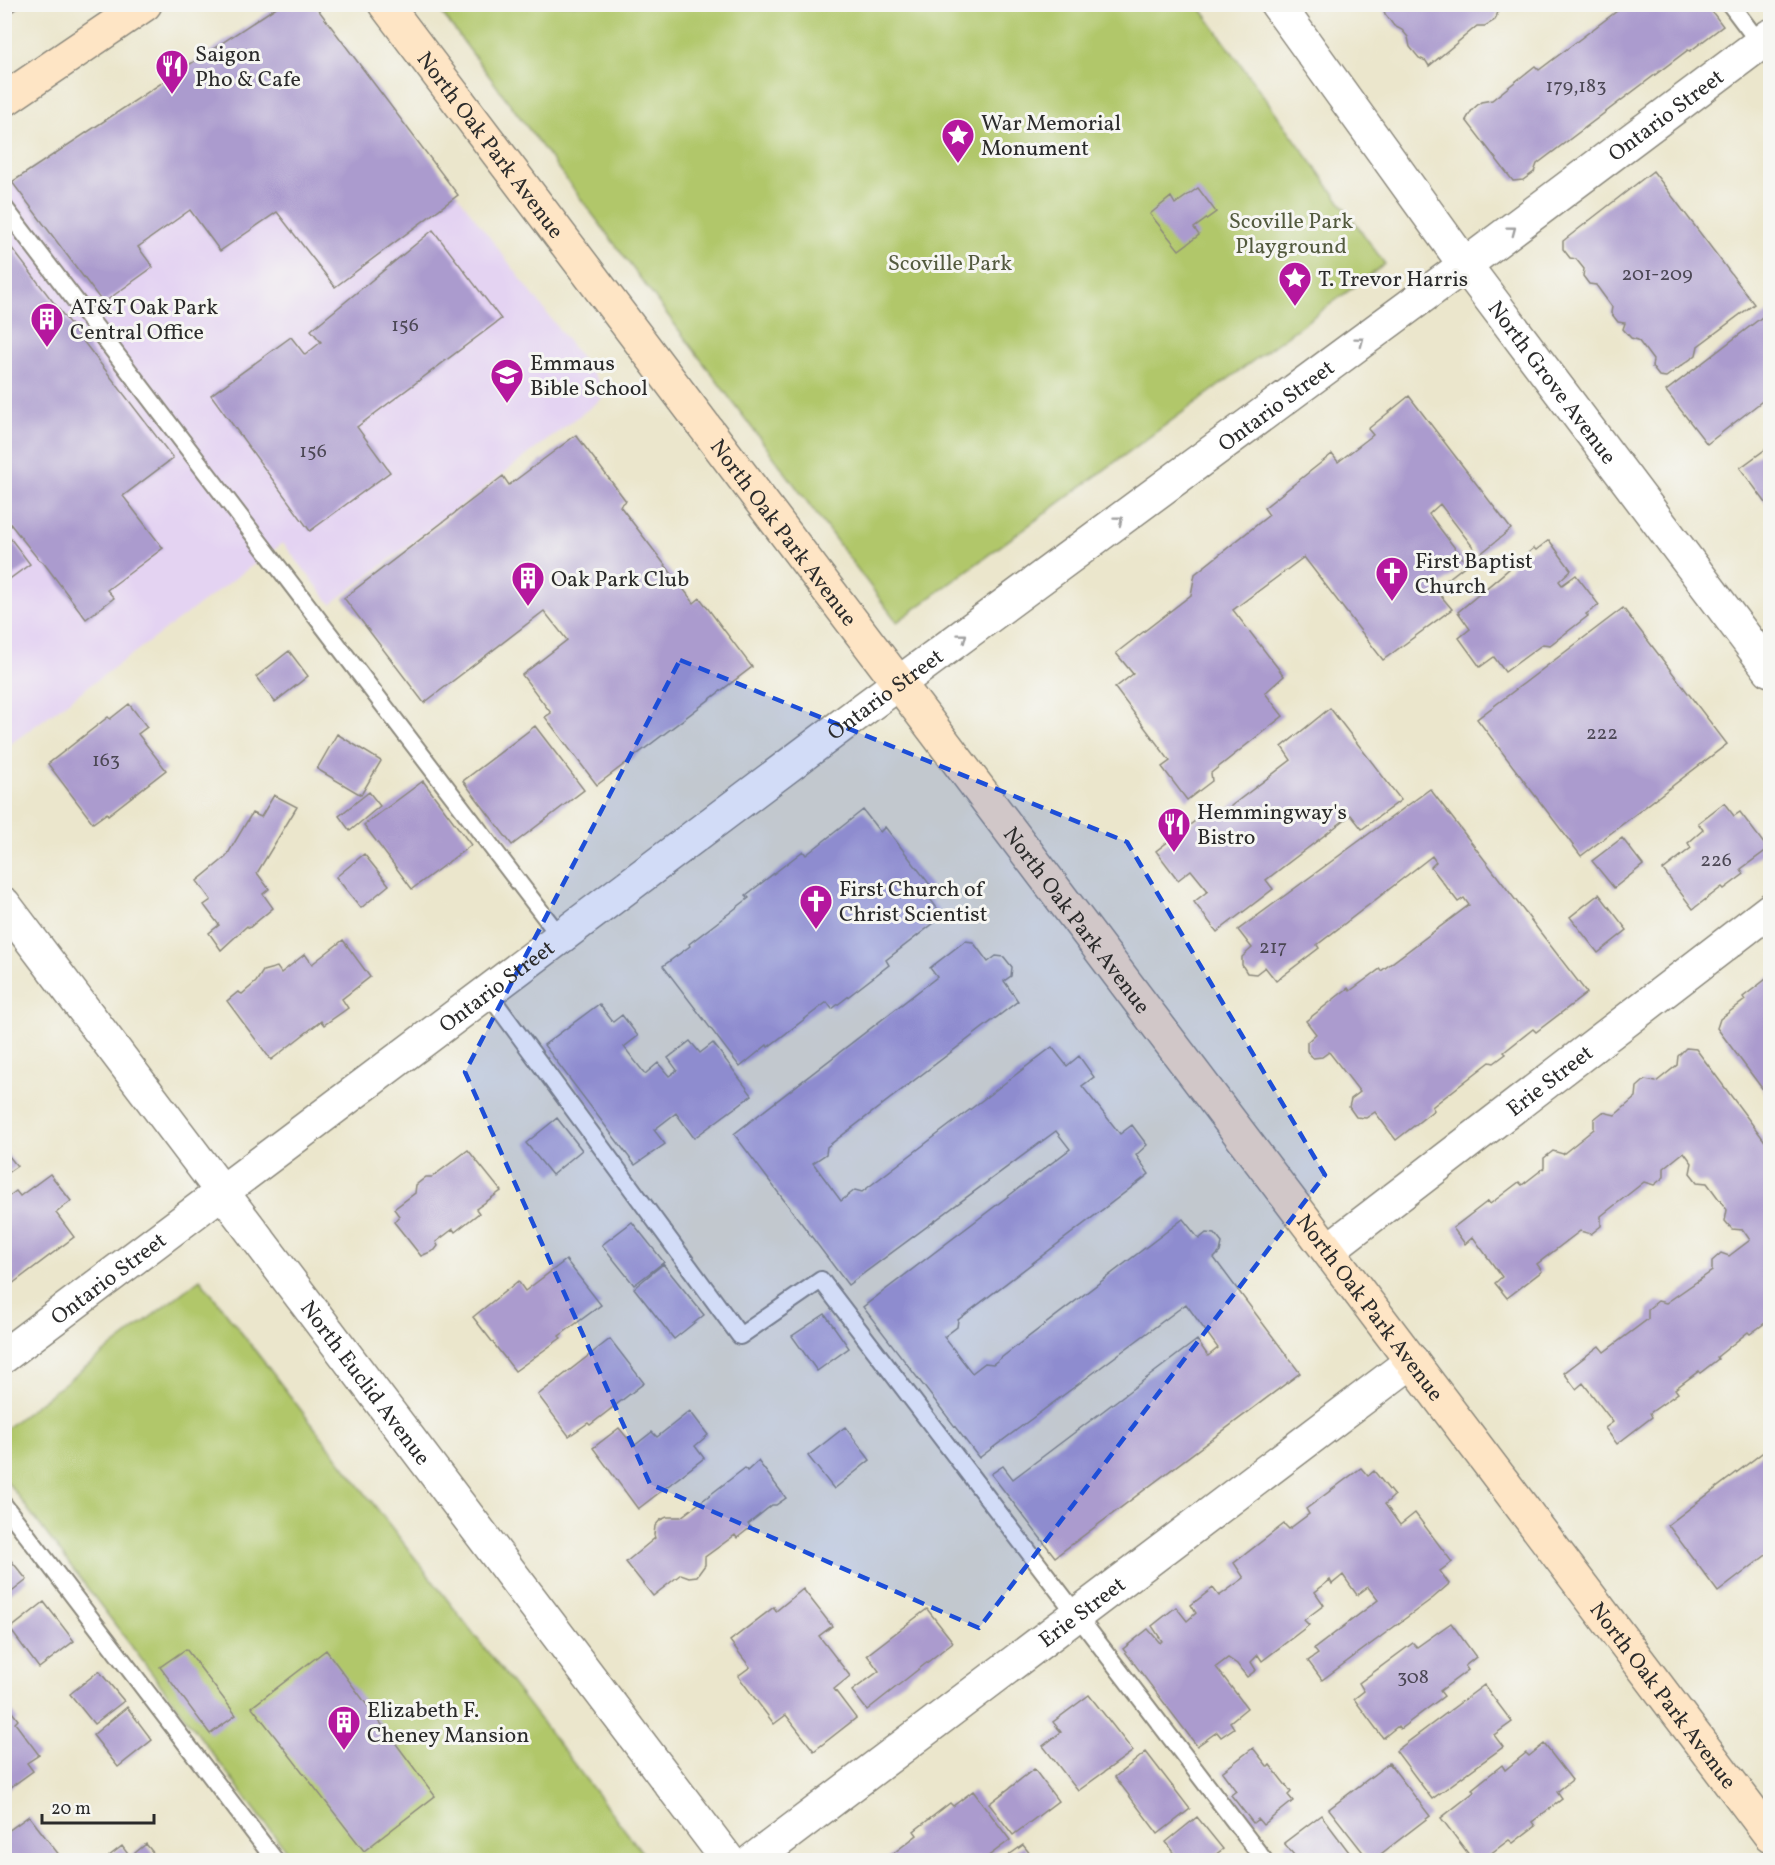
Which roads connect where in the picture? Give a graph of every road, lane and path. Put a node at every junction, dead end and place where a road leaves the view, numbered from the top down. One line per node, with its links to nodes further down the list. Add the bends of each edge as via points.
1 (145, 4): 6 (street)
2 (385, 4): 10 (street, North Oak Park Avenue)
3 (1276, 4): 8 (street, North Grove Avenue)
4 (1730, 4): 5 (lane)
5 (1765, 40): 8 (street, Ontario Street, one-way to 5)
6 (4, 100)
7 (4, 207): 13 (lane)
8 (1466, 265): 9 (street, North Grove Avenue); 10 (street, Ontario Street, one-way to 8)
9 (1770, 670)
10 (898, 683): 13 (street, Ontario Street); 16 (street, North Oak Park Avenue)
11 (4, 904): 15 (street, North Euclid Avenue)
12 (1770, 910): 16 (street, Erie Street)
13 (561, 938): 14 (street, Ontario Street)
14 (488, 993): 15 (street, Ontario Street); 20 (lane, via 740,1336 821,1280)
15 (223, 1192): 17 (street, Ontario Street); 23 (street, North Euclid Avenue)
16 (1328, 1250): 18 (street, North Oak Park Avenue)
17 (4, 1356)
18 (1412, 1361): 20 (street, Erie Street); 21 (street, North Oak Park Avenue)
19 (4, 1505): 22 (lane)
20 (1078, 1615): 24 (street, Erie Street); 25 (lane)
21 (1770, 1835)
22 (275, 1860)
23 (728, 1860)
24 (753, 1860)
25 (1264, 1860)

